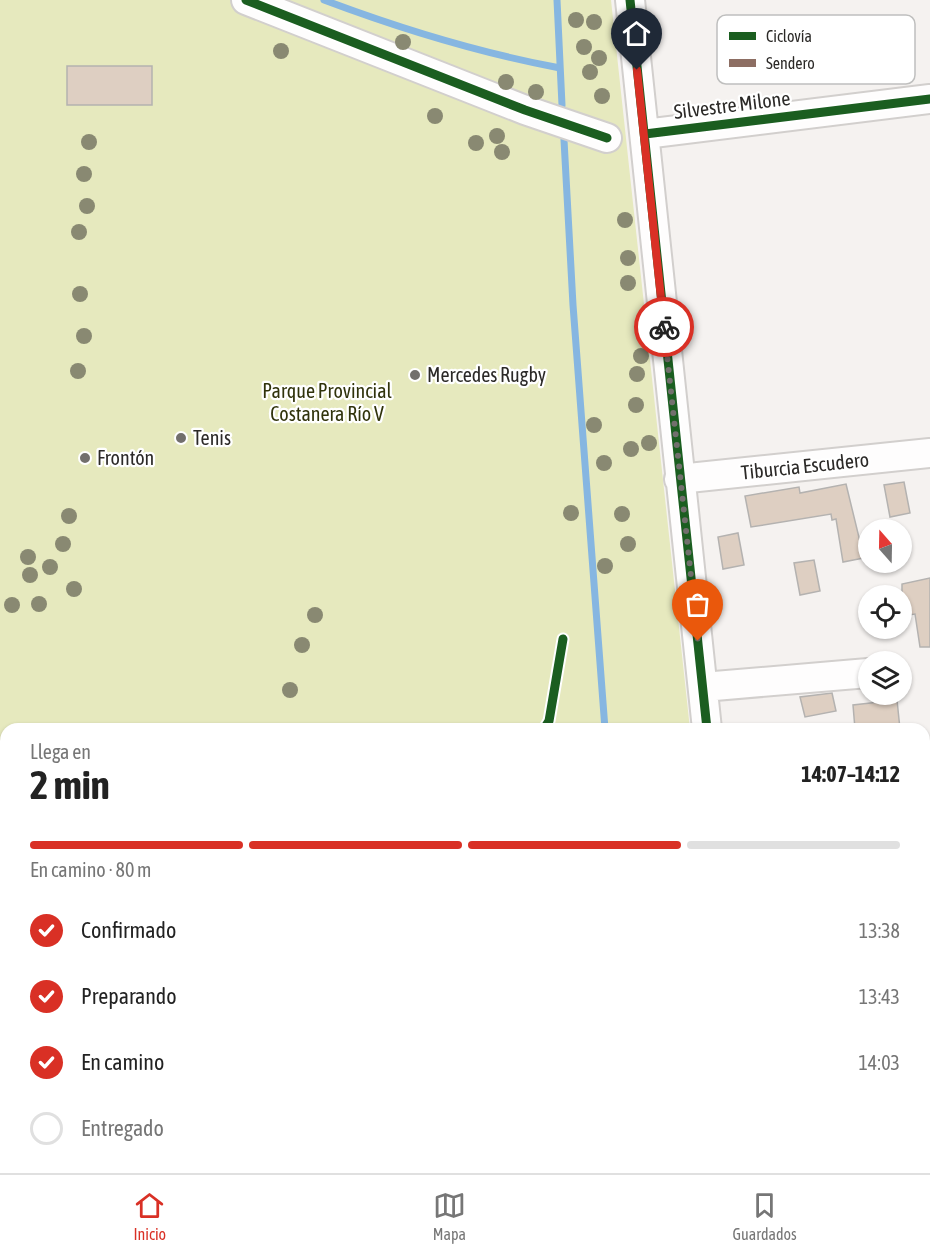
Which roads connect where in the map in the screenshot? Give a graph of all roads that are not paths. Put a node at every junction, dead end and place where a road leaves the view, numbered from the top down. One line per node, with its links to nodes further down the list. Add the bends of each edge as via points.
1 (246, 0): 5 (street, via 525,110)
2 (630, 0): 4 (street)
3 (930, 99): 4 (street, Silvestre Milone)
4 (645, 134): 7 (street)
5 (607, 138)
6 (930, 453): 7 (street, Tiburcia Escudero)
7 (679, 479): 9 (street)
8 (858, 674): 9 (street)
9 (703, 687): 10 (street)
10 (706, 723)

